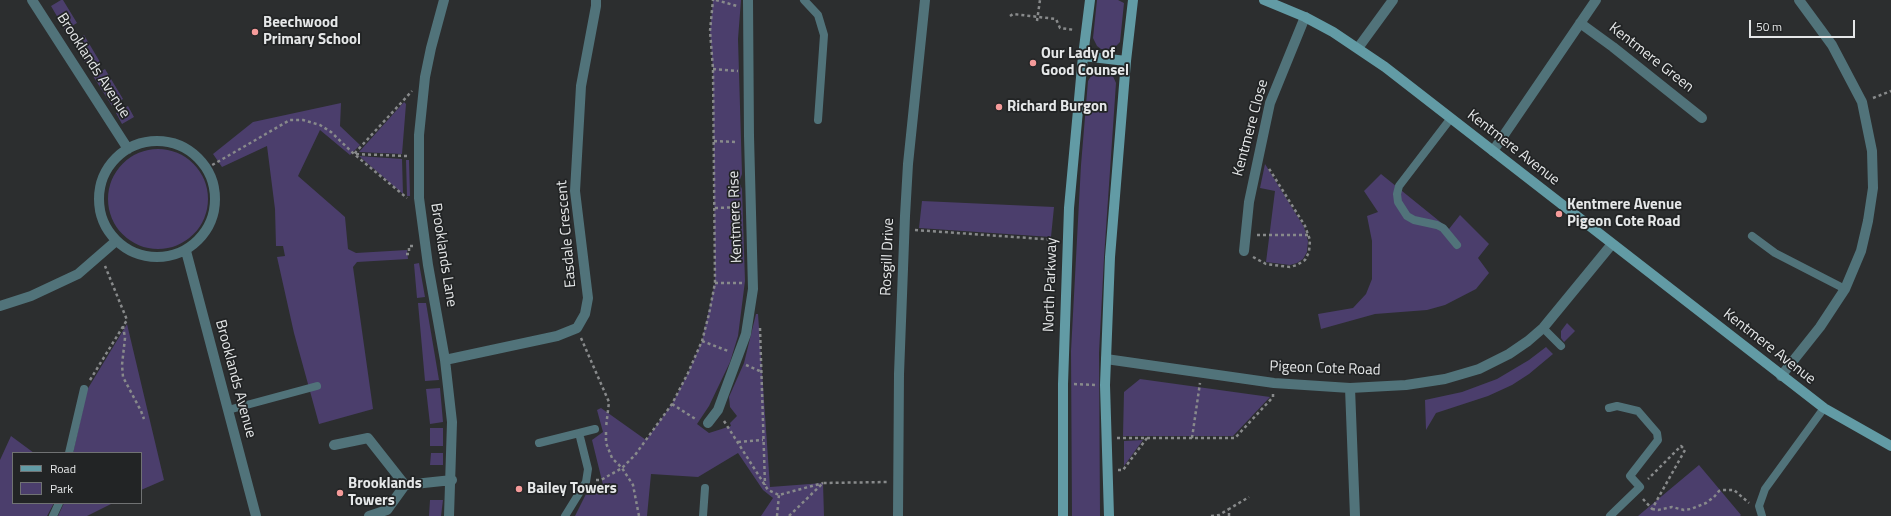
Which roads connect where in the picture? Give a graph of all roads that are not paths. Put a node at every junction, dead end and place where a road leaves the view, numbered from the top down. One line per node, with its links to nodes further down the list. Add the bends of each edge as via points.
1 (32, 0): 21 (street, Brooklands Avenue)
2 (444, 0): 34 (street, Brooklands Lane, via 430,48 425,77 419,135 419,198)
3 (596, 0): 34 (street, Easdale Crescent, via 581,86 575,191 588,298 584,314 577,328 556,336)
4 (804, 0): 20 (lane, via 818,15 824,35)
5 (925, 0): 60 (street, Rosgill Drive, via 908,164 904,230)
6 (1090, 0): 16 (street, North Parkway)
7 (1133, 0): 17 (street)
8 (1264, 0): 13 (street, Kentmere Avenue)
9 (1394, 0): 15 (street)
10 (1596, 0): 14 (street)
11 (1799, 0): 29 (street, via 1832,45 1862,102 1872,151 1872,188 1868,221 1861,251)
12 (748, 4): 42 (street, Kentmere Rise, via 753,283 746,334 718,410)
13 (1305, 17): 15 (street, Kentmere Avenue); 28 (street, Kentmere Close, via 1270,103 1249,202)
14 (1580, 22): 19 (street, Kentmere Green); 22 (street)
15 (1358, 48): 18 (street, Kentmere Avenue)
16 (1082, 56): 17 (street); 61 (street, North Parkway, via 1067,241)
17 (1126, 61): 33 (street, via 1110,256)
18 (1451, 118): 22 (street, Kentmere Avenue); 26 (lane, via 1399,186 1397,194 1398,202 1407,216 1443,228)
19 (1702, 118)
20 (818, 120)
21 (128, 149): 24 (street, via 109,165 98,197 102,219); 27 (street, via 146,142 169,142 190,151 207,168 215,189 215,212 205,234)
22 (1493, 151): 25 (street, Kentmere Avenue)
23 (1752, 236): 29 (lane, via 1775,253)
24 (116, 241): 27 (street, via 132,252 154,258 166,258); 30 (street, via 78,274 31,296)
25 (1612, 244): 31 (street, Pigeon Cote Road); 35 (street, Kentmere Avenue)
26 (1457, 245)
27 (186, 250): 41 (street, Brooklands Avenue)
28 (1244, 251)
29 (1845, 289): 35 (street, via 1820,326)
30 (0, 306)
31 (1543, 328): 32 (lane); 37 (street, Pigeon Cote Road, via 1509,354 1479,369 1445,379 1406,385)
32 (1560, 346)
33 (1106, 359): 37 (street, Pigeon Cote Road, via 1274,383); 62 (street)
34 (445, 360): 49 (street, Brooklands Lane, via 452,422)
35 (1780, 376): 40 (street, Kentmere Avenue)
36 (317, 386): 41 (lane)
37 (1350, 388): 63 (street)
38 (84, 389): 48 (lane)
39 (1609, 408): 64 (lane, via 1617,406 1638,411 1657,433 1658,440 1630,476 1638,489)
40 (1824, 408): 47 (street, Kentmere Avenue); 53 (lane, via 1765,489 1759,506)
41 (228, 410): 55 (street, Brooklands Avenue)
42 (708, 423)
43 (595, 429): 44 (lane)
44 (578, 433): 45 (lane); 58 (lane, via 588,470 586,482)
45 (539, 443)
46 (334, 445): 50 (street, via 368,438)
47 (1891, 446)
48 (69, 452)
49 (452, 480): 50 (street); 57 (street, Brooklands Lane)
50 (405, 485): 56 (street, via 387,510)
51 (705, 488): 59 (lane)
52 (59, 504): 54 (lane)
53 (1762, 515)
54 (53, 516)
55 (256, 516)
56 (369, 516)
57 (449, 516)
58 (565, 516)
59 (703, 516)
60 (898, 516)
61 (1063, 516)
62 (1109, 516)
63 (1355, 516)
64 (1610, 516)

